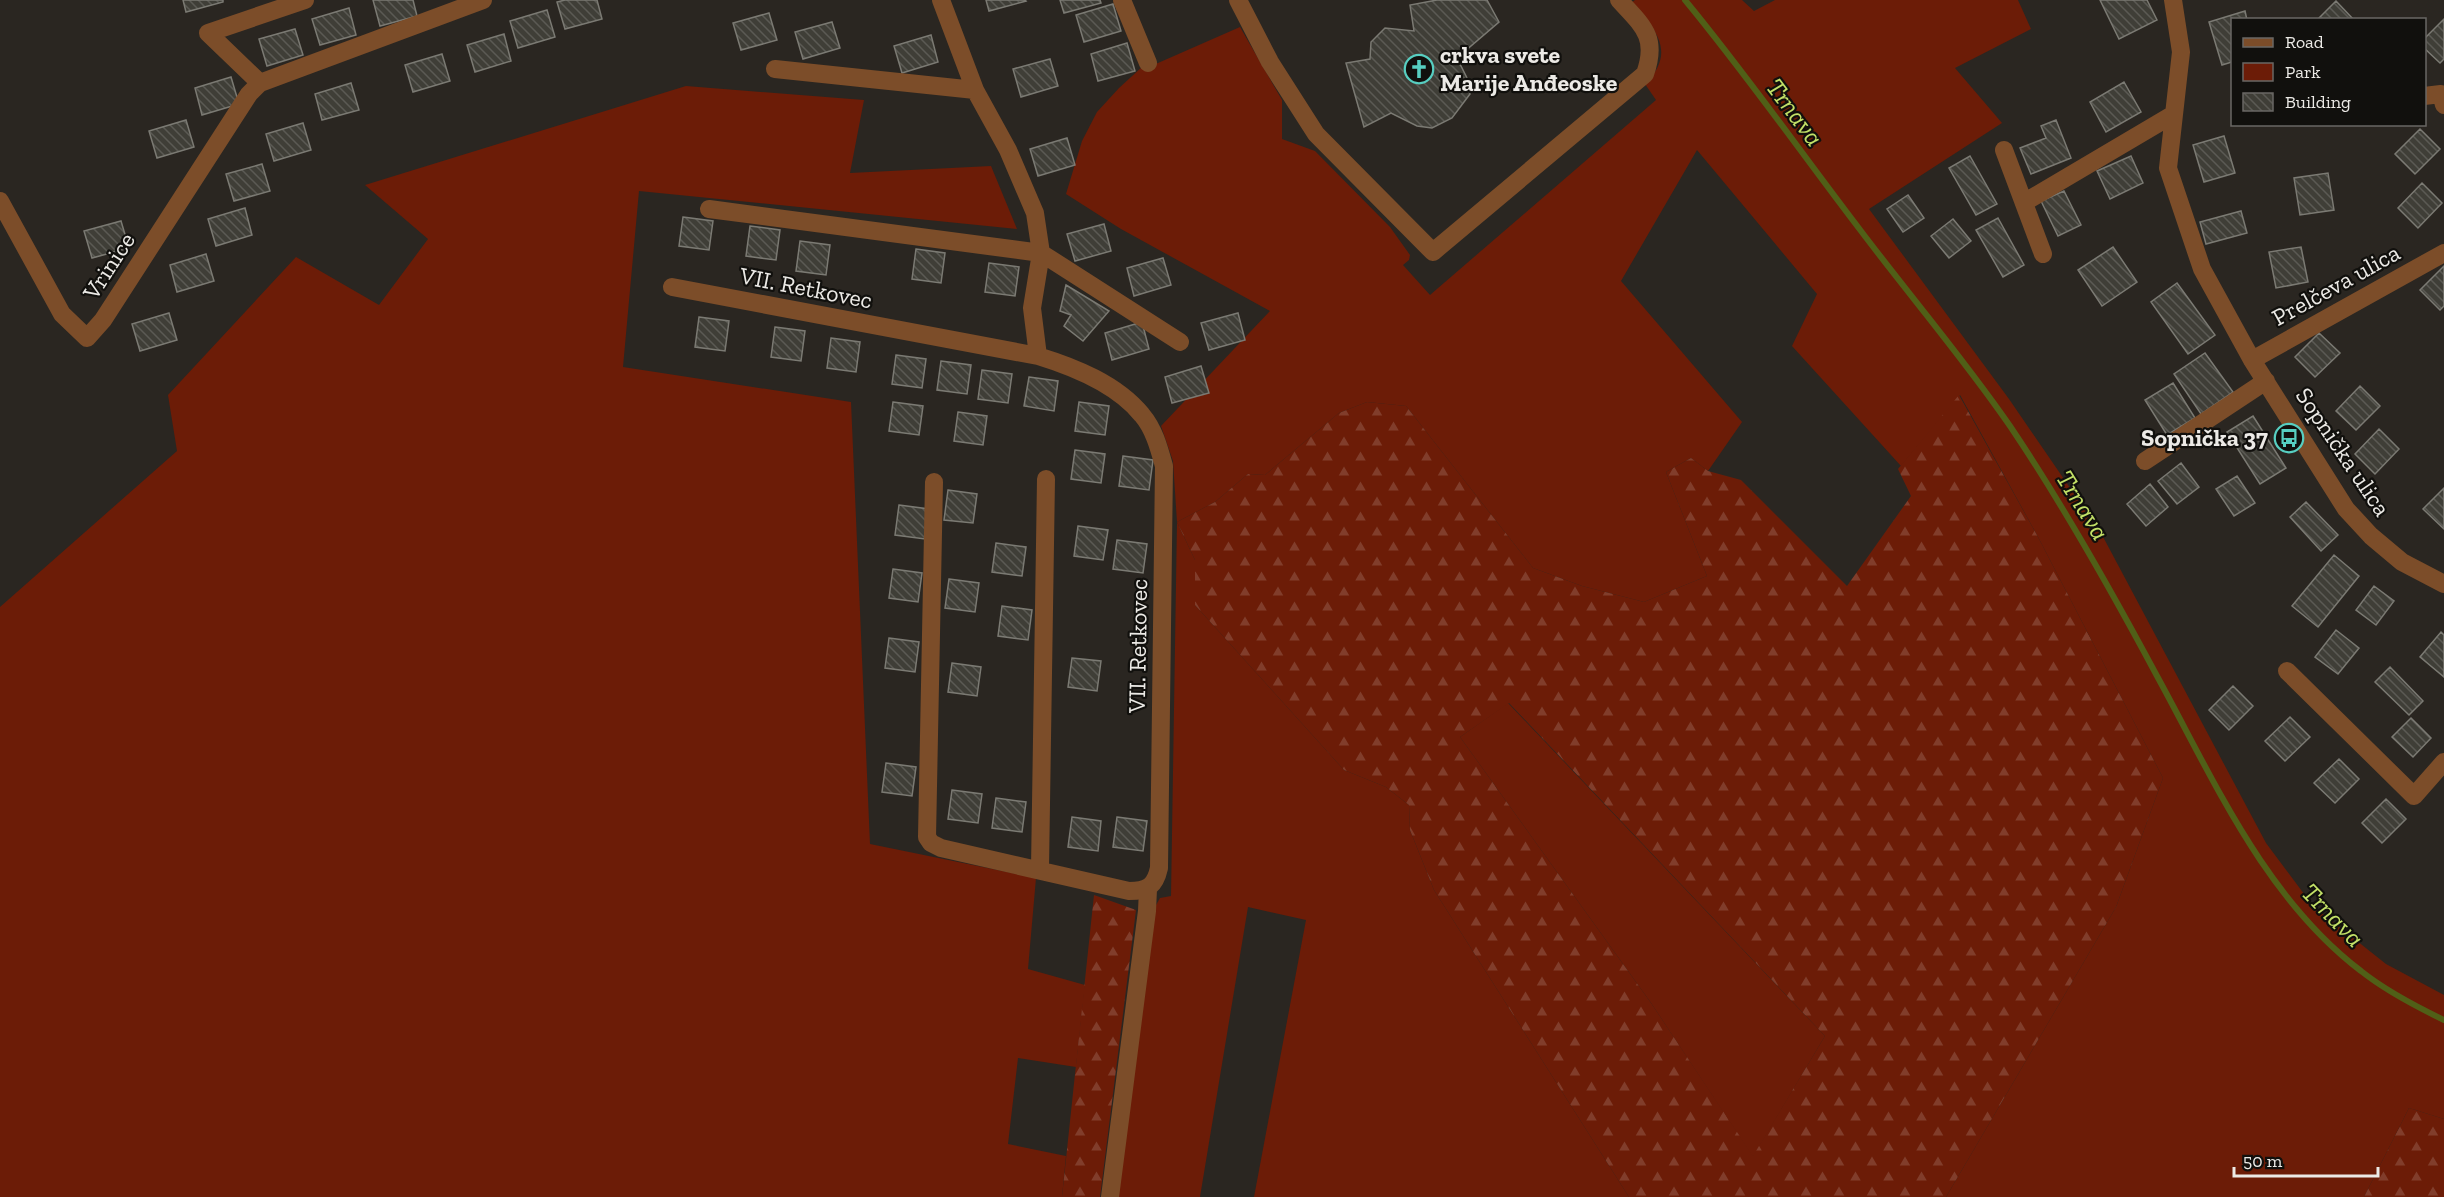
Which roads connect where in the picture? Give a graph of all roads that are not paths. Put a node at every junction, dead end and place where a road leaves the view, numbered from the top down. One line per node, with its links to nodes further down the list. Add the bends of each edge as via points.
1 (305, 0): 10 (street, via 208,33)
2 (483, 0): 10 (street)
3 (941, 0): 11 (street)
4 (1122, 0): 8 (street)
5 (1238, 0): 6 (street, via 1270,62 1316,134 1433,252 1645,74 1652,55 1649,37)
6 (1619, 0)
7 (2173, 0): 14 (street, Sopnička ulica, via 2181,52)
8 (1148, 63)
9 (775, 69): 11 (street)
10 (260, 83): 16 (street, Vrinice, via 249,94 103,320 87,338 62,314)
11 (975, 90): 19 (street, via 1008,150 1035,213)
12 (2426, 96): 13 (street, via 2441,93)
13 (2444, 105)
14 (2174, 114): 17 (street); 25 (street, Sopnička ulica, via 2168,168 2202,269)
15 (2004, 150): 17 (street)
16 (0, 201)
17 (2025, 202): 21 (street)
18 (710, 209): 19 (street)
19 (1041, 253): 23 (street); 24 (street, via 1032,308)
20 (2444, 253): 25 (street, Prelčeva ulica)
21 (2043, 254)
22 (672, 287): 24 (street, VII. Retkovec)
23 (1180, 342)
24 (1038, 356): 34 (street, VII. Retkovec, via 1090,375 1142,414 1164,465 1159,868 1156,882)
25 (2252, 360): 26 (street, Sopnička ulica)
26 (2266, 381): 27 (street, Sopnička ulica); 30 (street, Sopnička ulica, via 2346,509 2371,537 2402,562)
27 (2145, 461)
28 (1046, 479): 33 (street)
29 (934, 482): 33 (street, via 927,837 940,848)
30 (2444, 584)
31 (2287, 671): 32 (street, via 2414,796)
32 (2444, 762)
33 (1040, 869): 34 (street, via 1129,891)
34 (1148, 889): 35 (street, VII. Retkovec)
35 (1110, 1197)

